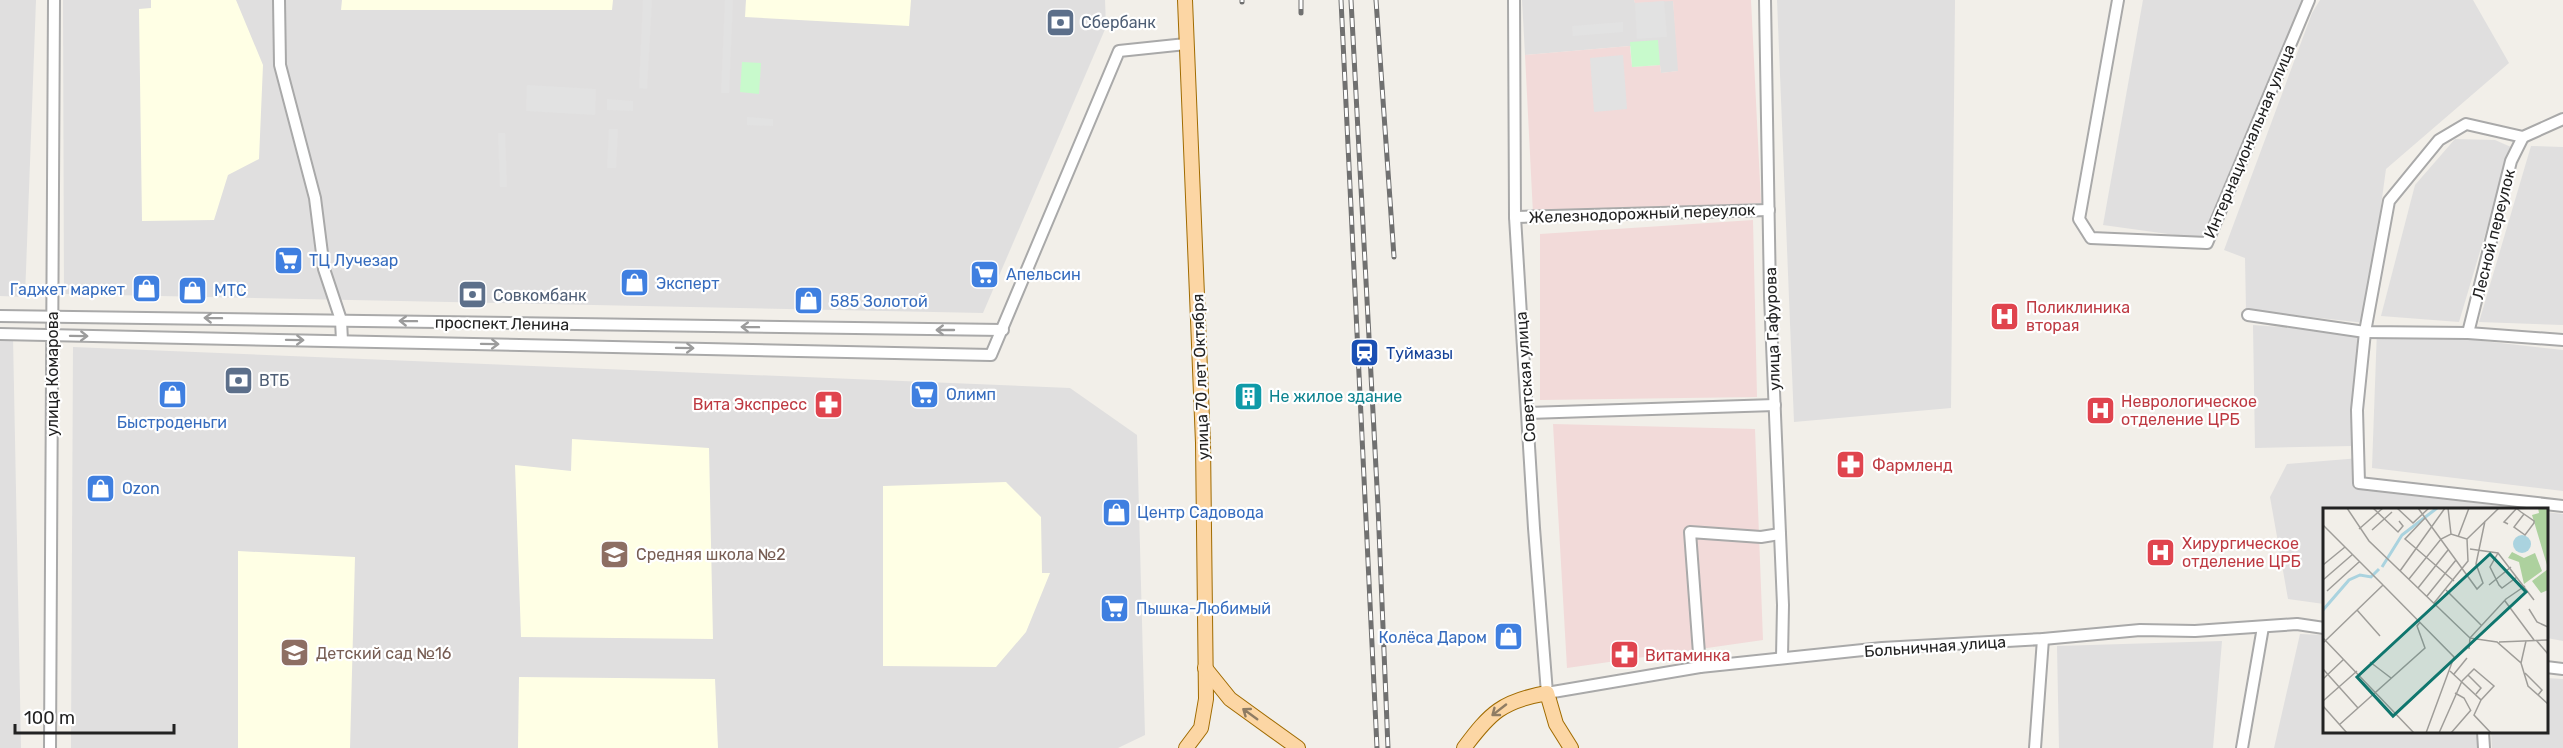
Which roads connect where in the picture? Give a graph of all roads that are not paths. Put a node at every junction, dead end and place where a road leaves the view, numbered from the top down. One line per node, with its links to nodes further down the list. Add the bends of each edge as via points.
1 (54, 0): 15 (street, улица Комарова)
2 (279, 0): 16 (street, via 280,65 315,198 324,269)
3 (1185, 0): 8 (main road, улица 70 лет Октября)
4 (1514, 0): 12 (street, Советская улица)
5 (1765, 0): 11 (street, улица Гафурова)
6 (2118, 0): 7 (street, Интернациональная улица, via 2079,219 2091,238 2207,243)
7 (2309, 0)
8 (1186, 44): 17 (street, via 1119,51); 34 (main road, улица 70 лет Октября, via 1203,443)
9 (2563, 118): 10 (street)
10 (2523, 137): 18 (street, via 2466,124 2439,140 2389,201); 19 (street, Лесной переулок, via 2511,161)
11 (1769, 210): 12 (street, Железнодорожный переулок); 24 (street, улица Гафурова)
12 (1515, 217): 25 (street, Советская улица)
13 (2248, 315): 18 (street)
14 (0, 316): 15 (street, проспект Ленина)
15 (52, 317): 16 (street, проспект Ленина, one-way to 15); 21 (street, улица Комарова)
16 (341, 320): 17 (street, проспект Ленина, one-way to 16); 23 (street)
17 (1003, 330): 23 (street, проспект Ленина, one-way to 17, via 991,355)
18 (2365, 332): 19 (street); 26 (street, via 2357,410 2359,483)
19 (2468, 333): 22 (street)
20 (0, 334): 21 (street, проспект Ленина)
21 (52, 335): 23 (street, проспект Ленина, one-way to 23); 38 (street, улица Комарова)
22 (2563, 340)
23 (342, 341)
24 (1775, 405): 25 (street); 27 (street, улица Гафурова)
25 (1528, 413): 36 (street, Советская улица)
26 (2563, 506)
27 (1780, 534): 31 (street, улица Гафурова); 32 (street, via 1761,537 1690,532)
28 (2263, 627): 29 (street, Больничная улица); 30 (street, Больничная улица, via 2139,630); 44 (street)
29 (2323, 627)
30 (2043, 639): 31 (street, Больничная улица); 43 (street)
31 (1782, 657): 32 (street, Больничная улица)
32 (1700, 667): 36 (street, Больничная улица)
33 (2548, 667): 35 (street)
34 (1205, 668): 39 (main road, улица 70 лет Октября, via 1205,715 1201,728); 40 (main road, one-way to 34, via 1230,699)
35 (2563, 669)
36 (1547, 693): 41 (main road, one-way to 41, via 1522,697 1502,706); 42 (main road, Советская улица, via 1556,724)
37 (2483, 733): 45 (street)
38 (50, 748)
39 (1186, 748)
40 (1298, 748)
41 (1464, 748)
42 (1571, 748)
43 (2035, 748)
44 (2242, 748)
45 (2484, 748)

